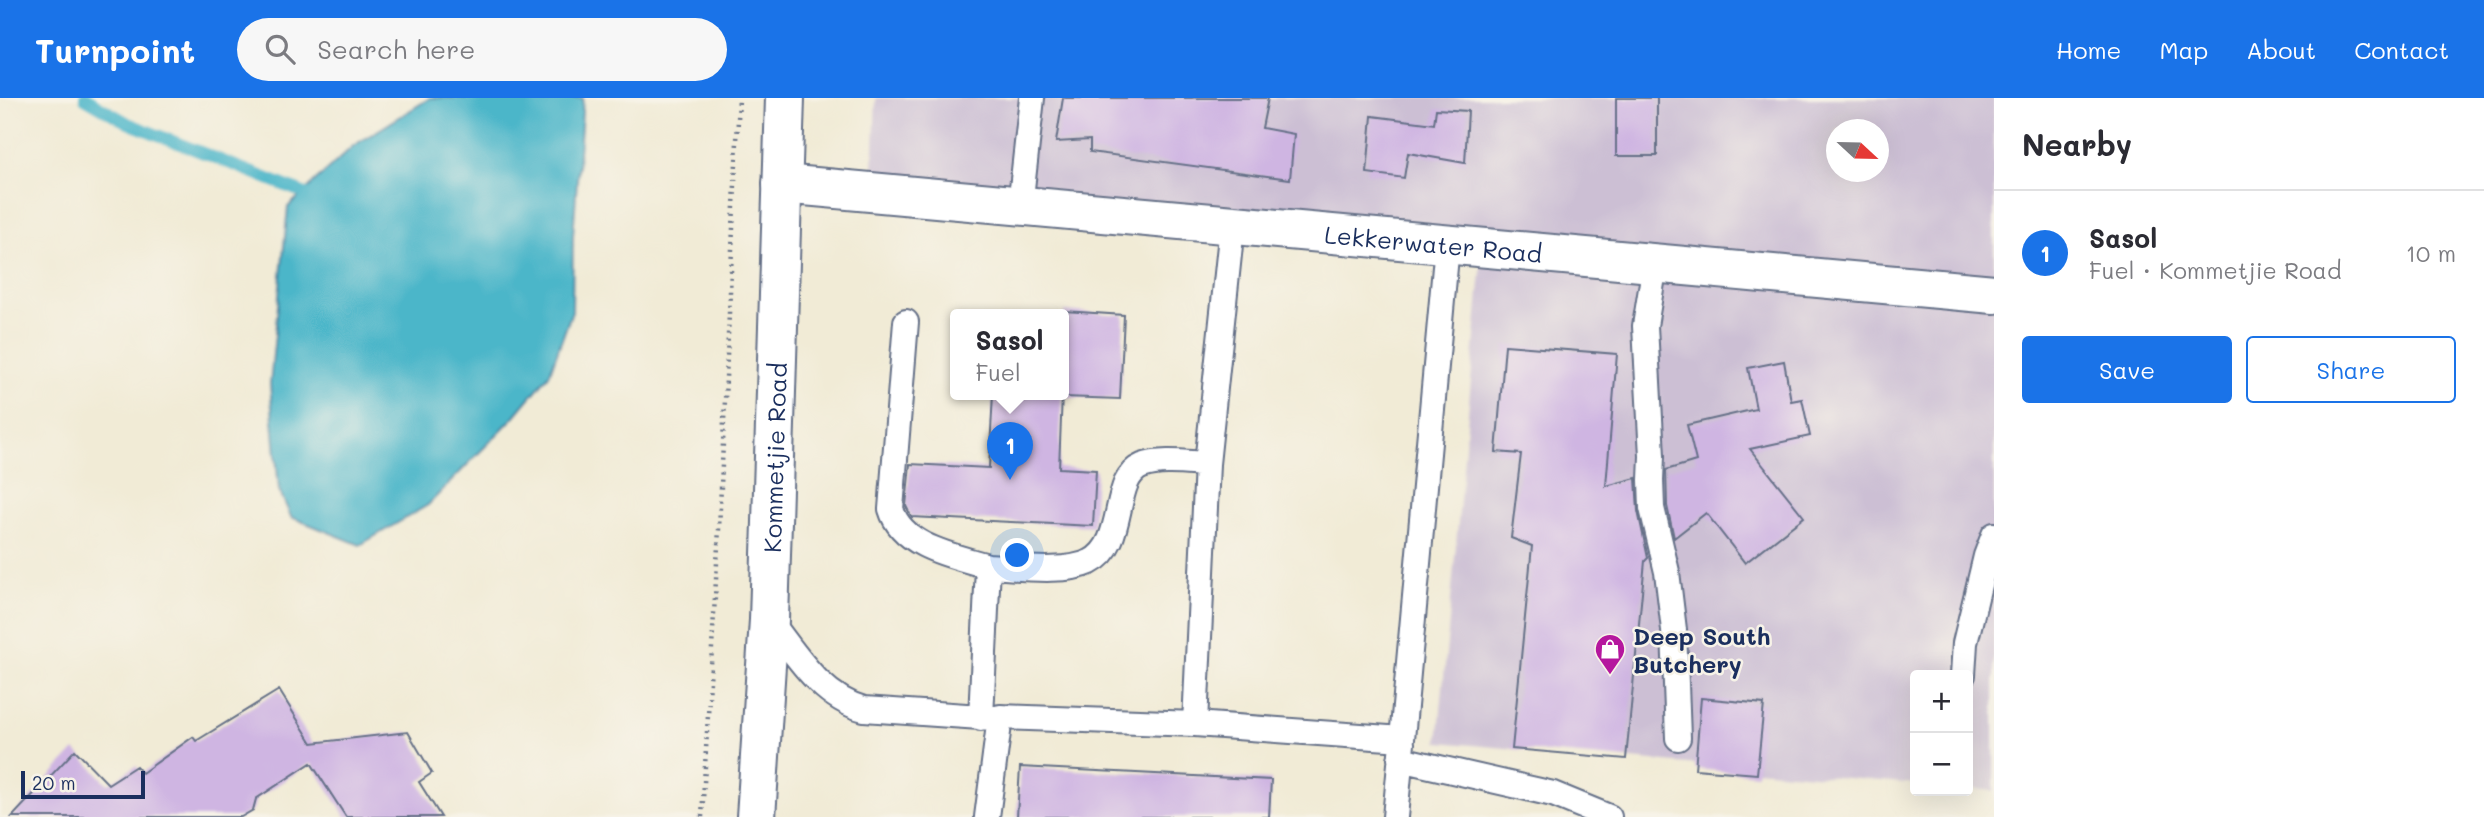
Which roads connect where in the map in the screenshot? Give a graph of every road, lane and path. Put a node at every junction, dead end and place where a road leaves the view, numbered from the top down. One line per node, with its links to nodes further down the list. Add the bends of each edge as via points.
1 (738, 98): 20 (path, via 722,489)
2 (785, 98): 4 (street, Kommetjie Road)
3 (1032, 98): 5 (lane)
4 (782, 184): 5 (street, Lekkerwater Road); 14 (street, Kommetjie Road)
5 (1020, 207): 6 (street, Lekkerwater Road)
6 (1233, 226): 7 (street, Lekkerwater Road); 11 (lane)
7 (1447, 245): 8 (street, Lekkerwater Road); 19 (lane)
8 (1655, 264): 9 (street, Lekkerwater Road); 18 (lane, via 1645,326 1652,508 1675,630)
9 (1993, 296)
10 (906, 322): 13 (lane, via 892,491 894,519 902,532 924,544)
11 (1207, 464): 13 (lane, via 1160,463 1134,471 1111,540 1092,561 1062,568); 17 (lane)
12 (1994, 535): 15 (lane, via 1965,643)
13 (988, 566): 16 (lane)
14 (769, 620): 16 (lane, via 819,683 847,704); 21 (street, Kommetjie Road)
15 (1963, 670)
16 (991, 718): 17 (lane); 22 (lane)
17 (1195, 724): 19 (lane)
18 (1678, 738)
19 (1401, 749): 23 (lane); 24 (lane, via 1553,794)
20 (702, 817)
21 (756, 817)
22 (987, 817)
23 (1395, 817)
24 (1609, 817)

